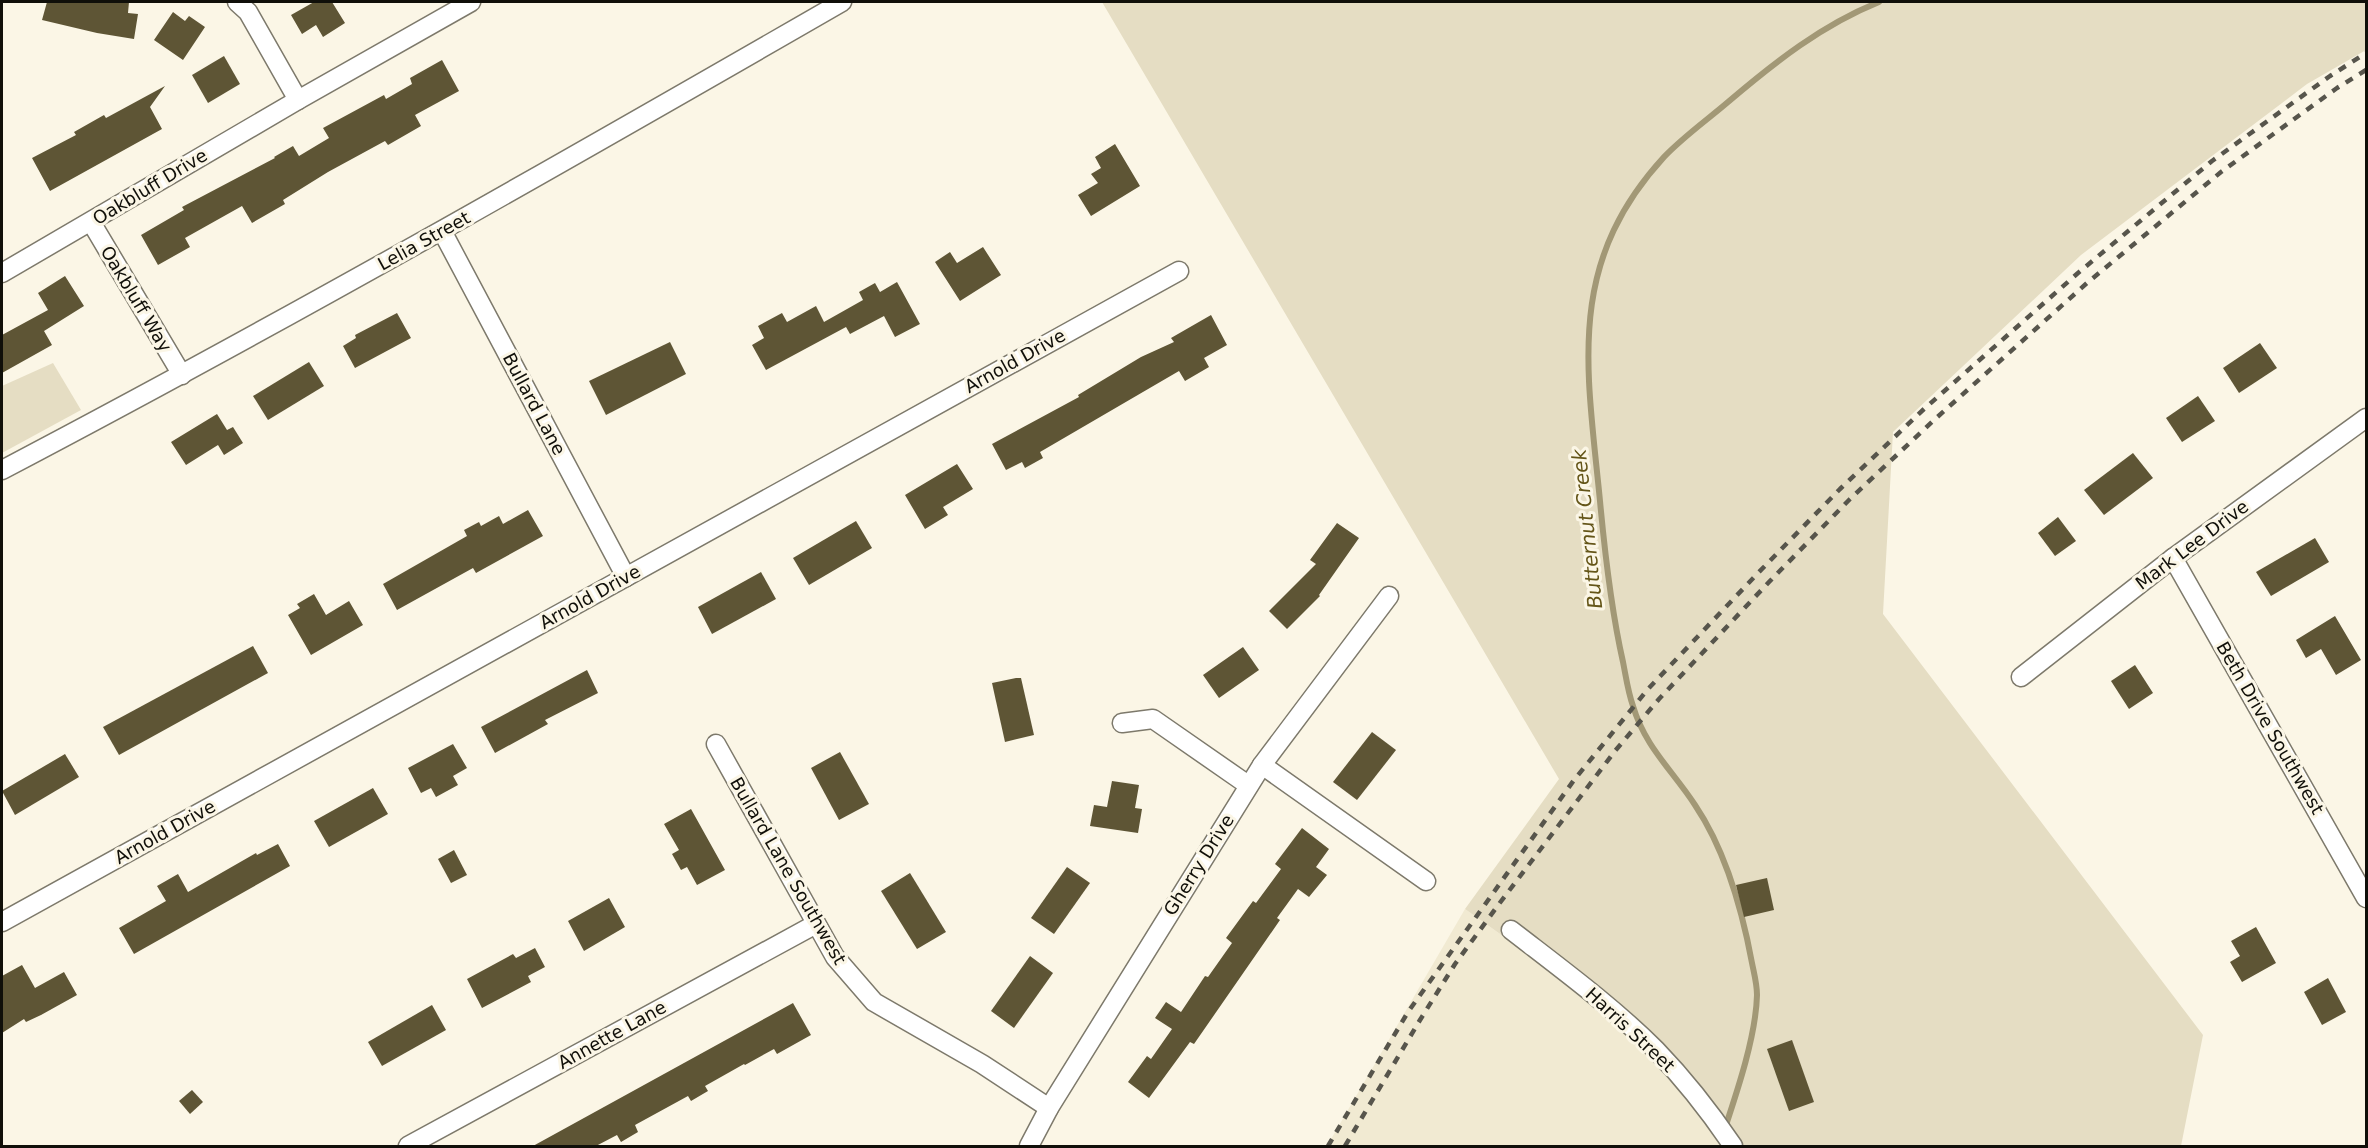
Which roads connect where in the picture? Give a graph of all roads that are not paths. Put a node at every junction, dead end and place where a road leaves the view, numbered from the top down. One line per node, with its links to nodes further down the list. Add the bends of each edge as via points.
1 (237, 2): 4 (street, via 248,12)
2 (471, 2): 4 (street, Oakbluff Drive)
3 (842, 2): 6 (street, Lelia Street)
4 (298, 99): 5 (street, Oakbluff Drive)
5 (91, 222): 8 (street, Oakbluff Drive); 9 (street, Oakbluff Way)
6 (442, 231): 9 (street, Lelia Street); 13 (street, Bullard Lane)
7 (1179, 271): 13 (street, Arnold Drive)
8 (2, 273)
9 (182, 375): 11 (street, Lelia Street)
10 (2367, 418): 12 (street, Mark Lee Drive)
11 (2, 470)
12 (2173, 558): 15 (street, Mark Lee Drive); 21 (street, Beth Drive Southwest)
13 (626, 577): 22 (street, Arnold Drive)
14 (1389, 596): 18 (street, Gherry Drive)
15 (2021, 676)
16 (1122, 723): 19 (street, via 1153,719)
17 (716, 744): 23 (street, Bullard Lane Southwest)
18 (1262, 765): 19 (street, Gherry Drive); 20 (street)
19 (1248, 785): 25 (street, Gherry Drive)
20 (1426, 881)
21 (2367, 898)
22 (2, 922)
23 (816, 924): 25 (street, Bullard Lane Southwest, via 835,957 874,1002); 26 (street, Annette Lane)
24 (1511, 930): 28 (street, Harris Street, via 1579,982 1655,1050 1707,1108)
25 (1049, 1108): 27 (street, Gherry Drive)
26 (408, 1146)
27 (1029, 1146)
28 (1734, 1146)

